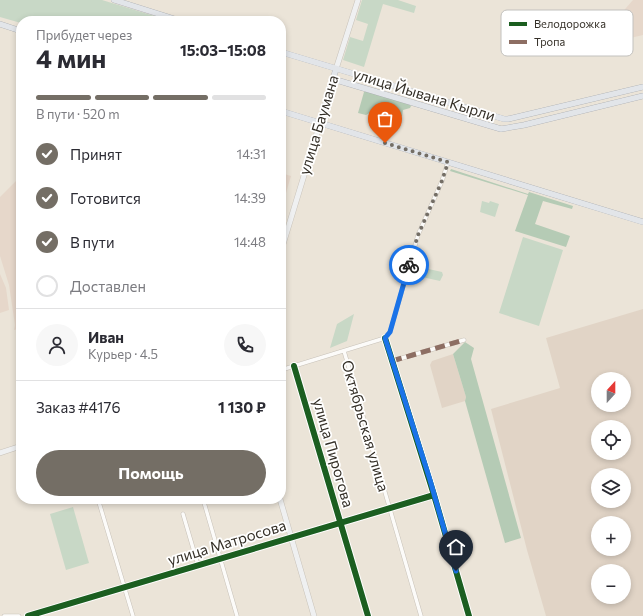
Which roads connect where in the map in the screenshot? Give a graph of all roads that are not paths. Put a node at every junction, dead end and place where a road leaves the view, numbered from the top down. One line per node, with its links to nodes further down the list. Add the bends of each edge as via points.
1 (114, 0): 3 (main road)
2 (358, 0): 7 (street, улица Баумана)
3 (165, 16)
4 (0, 24): 5 (main road)
5 (16, 29)
6 (286, 54): 7 (main road, улица Йывана Кырли)
7 (336, 69): 8 (main road, улица Баумана); 11 (main road, улица Йывана Кырли)
8 (334, 79): 15 (main road, улица Йывана Кырли); 19 (main road, улица Баумана)
9 (643, 87): 10 (main road, улица Йывана Кырли)
10 (633, 89): 12 (main road, улица Йывана Кырли); 14 (main road)
11 (413, 92): 15 (main road); 18 (main road, улица Йывана Кырли, via 500,118)
12 (610, 95): 16 (main road); 18 (main road, улица Йывана Кырли)
13 (643, 96): 14 (main road, улица Йывана Кырли)
14 (636, 98): 16 (main road, улица Йывана Кырли)
15 (410, 101): 20 (main road, улица Йывана Кырли, via 498,128)
16 (612, 104): 20 (main road, улица Йывана Кырли)
17 (286, 113): 19 (main road)
18 (522, 116): 20 (main road)
19 (320, 123): 21 (main road); 23 (street, улица Баумана)
20 (524, 125)
21 (448, 162): 22 (main road); 24 (street, via 418,235 390,332)
22 (643, 222)
23 (286, 235)
24 (385, 338): 26 (street); 27 (street)
25 (464, 340): 27 (street)
26 (344, 351): 28 (street); 36 (street, Октябрьская улица)
27 (392, 361): 32 (street)
28 (294, 366): 29 (street); 38 (street, улица Пирогова)
29 (286, 368)
30 (16, 448): 31 (street)
31 (0, 453)
32 (434, 495): 36 (street, улица Матросова); 51 (street)
33 (99, 504): 42 (street)
34 (204, 504): 40 (street)
35 (281, 504): 39 (street)
36 (389, 508): 38 (street, улица Матросова); 50 (street, Октябрьская улица)
37 (183, 514): 41 (street)
38 (341, 523): 39 (street, улица Матросова); 49 (street, улица Пирогова)
39 (291, 538): 40 (street, улица Матросова); 48 (street)
40 (220, 559): 41 (street, улица Матросова); 47 (street)
41 (198, 565): 42 (street, улица Матросова)
42 (124, 587): 45 (street, улица Матросова); 46 (street)
43 (4, 616): 44 (street)
44 (19, 616)
45 (28, 616)
46 (133, 616)
47 (237, 616)
48 (314, 616)
49 (368, 616)
50 (421, 616)
51 (469, 616)

